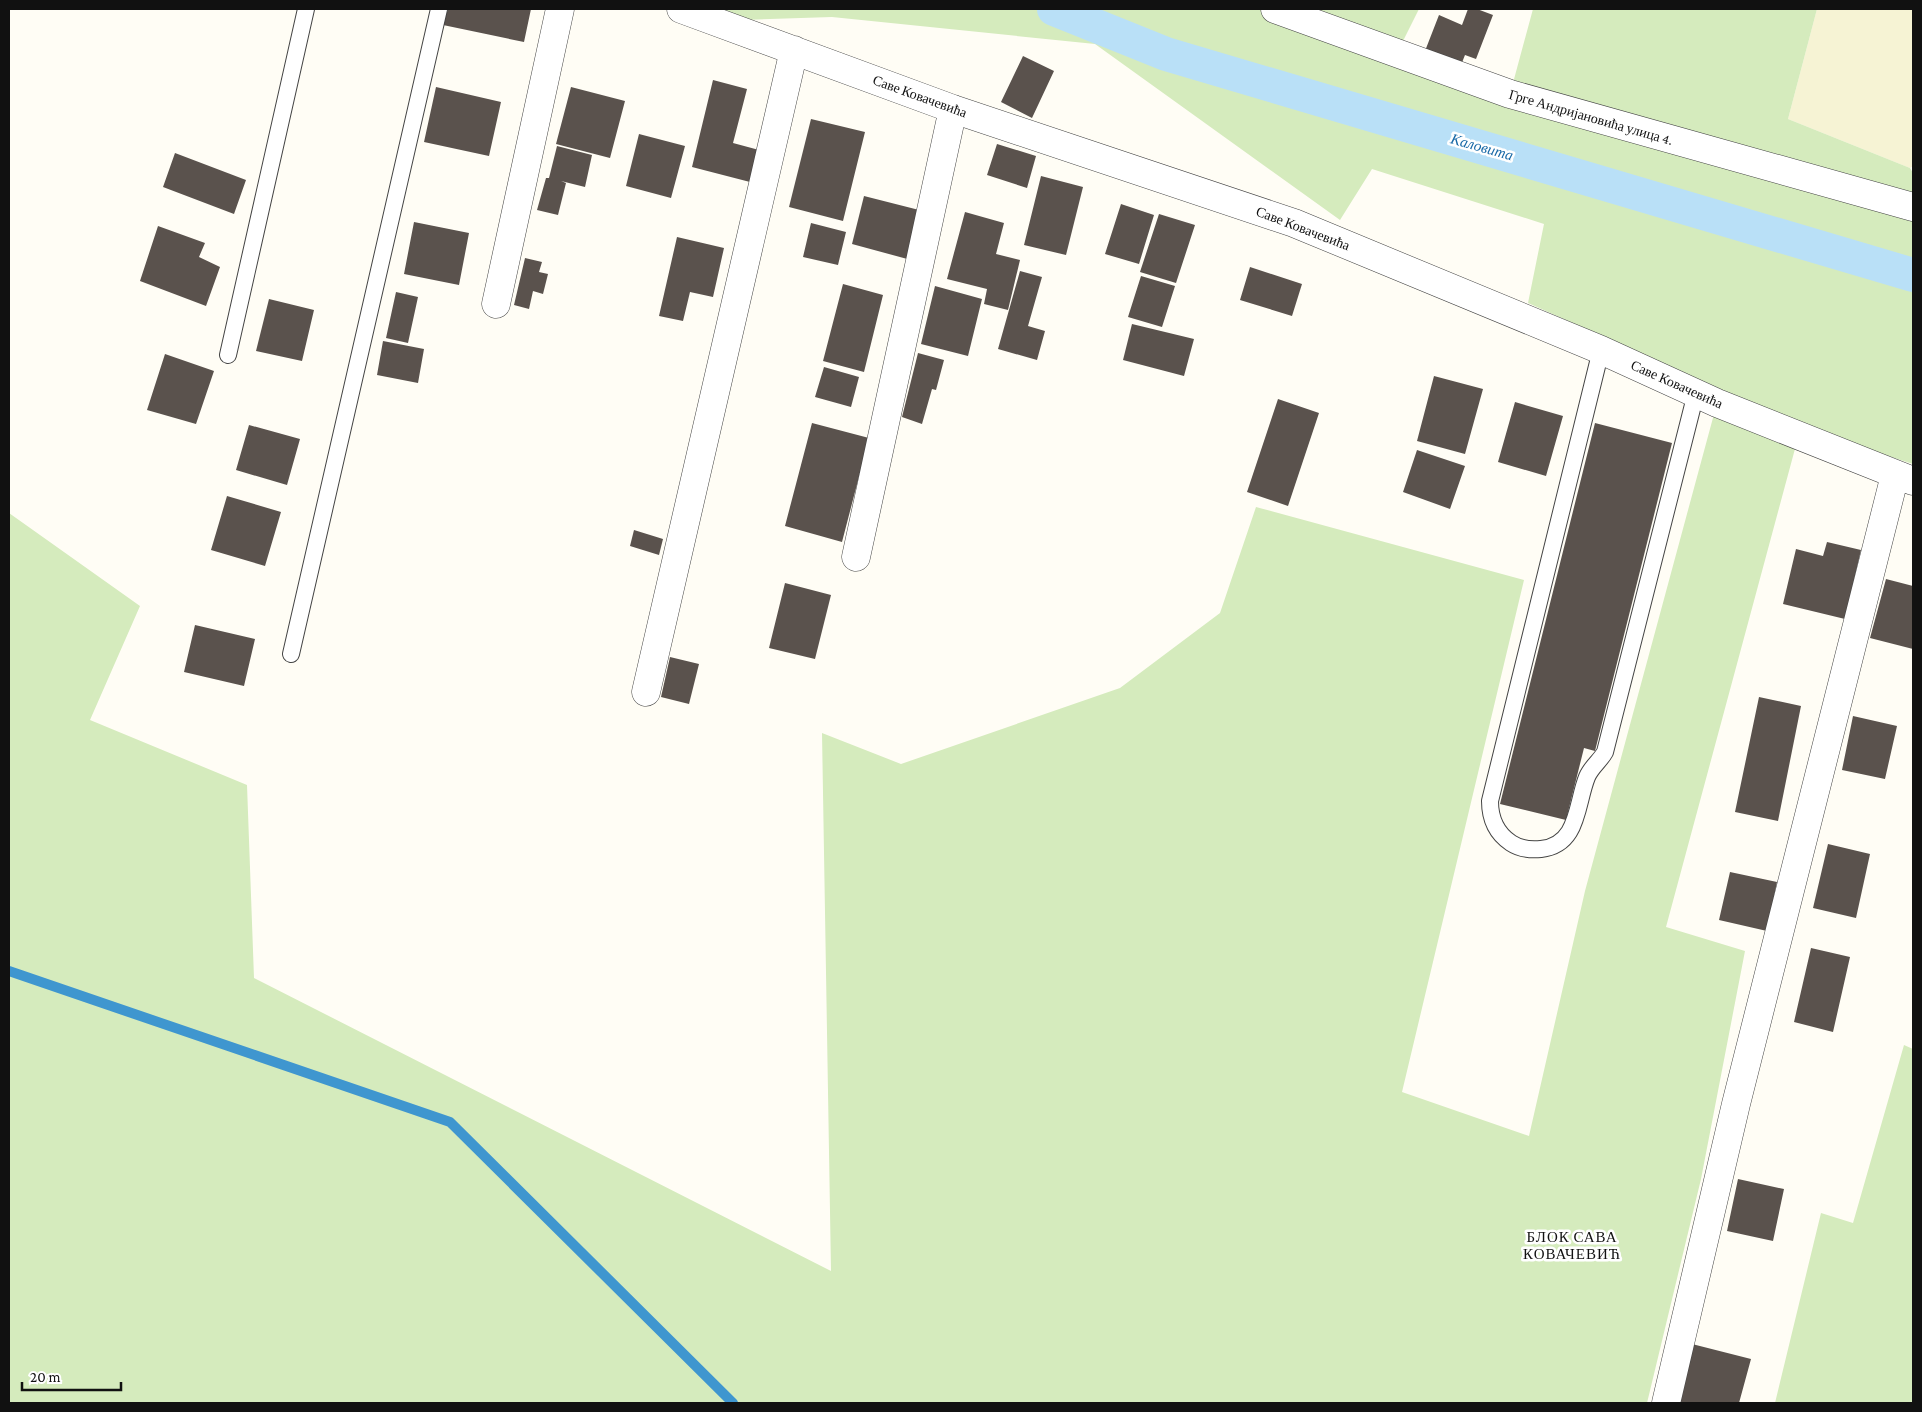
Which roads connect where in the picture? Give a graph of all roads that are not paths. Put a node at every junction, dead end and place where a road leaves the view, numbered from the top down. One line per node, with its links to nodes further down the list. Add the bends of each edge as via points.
1 (306, 9): 11 (lane)
2 (439, 9): 15 (lane)
3 (560, 9): 9 (street)
4 (681, 9): 6 (street, Саве Ковачевића)
5 (1275, 9): 8 (street, Грге Андријановића улица 4., via 1510,94)
6 (794, 50): 7 (street, Саве Ковачевића); 16 (street)
7 (953, 109): 10 (street, Саве Ковачевића, via 1294,223); 14 (street)
8 (1913, 207)
9 (496, 304)
10 (1601, 350): 12 (street, Саве Ковачевића); 12 (lane, via 1490,801 1493,822 1514,845 1539,850 1563,839 1575,822 1586,778 1605,752)
11 (228, 356)
12 (1696, 393): 13 (street, Саве Ковачевића)
13 (1904, 478): 17 (street, via 1736,1104)
14 (856, 557)
15 (291, 654)
16 (646, 692)
17 (1666, 1403)

